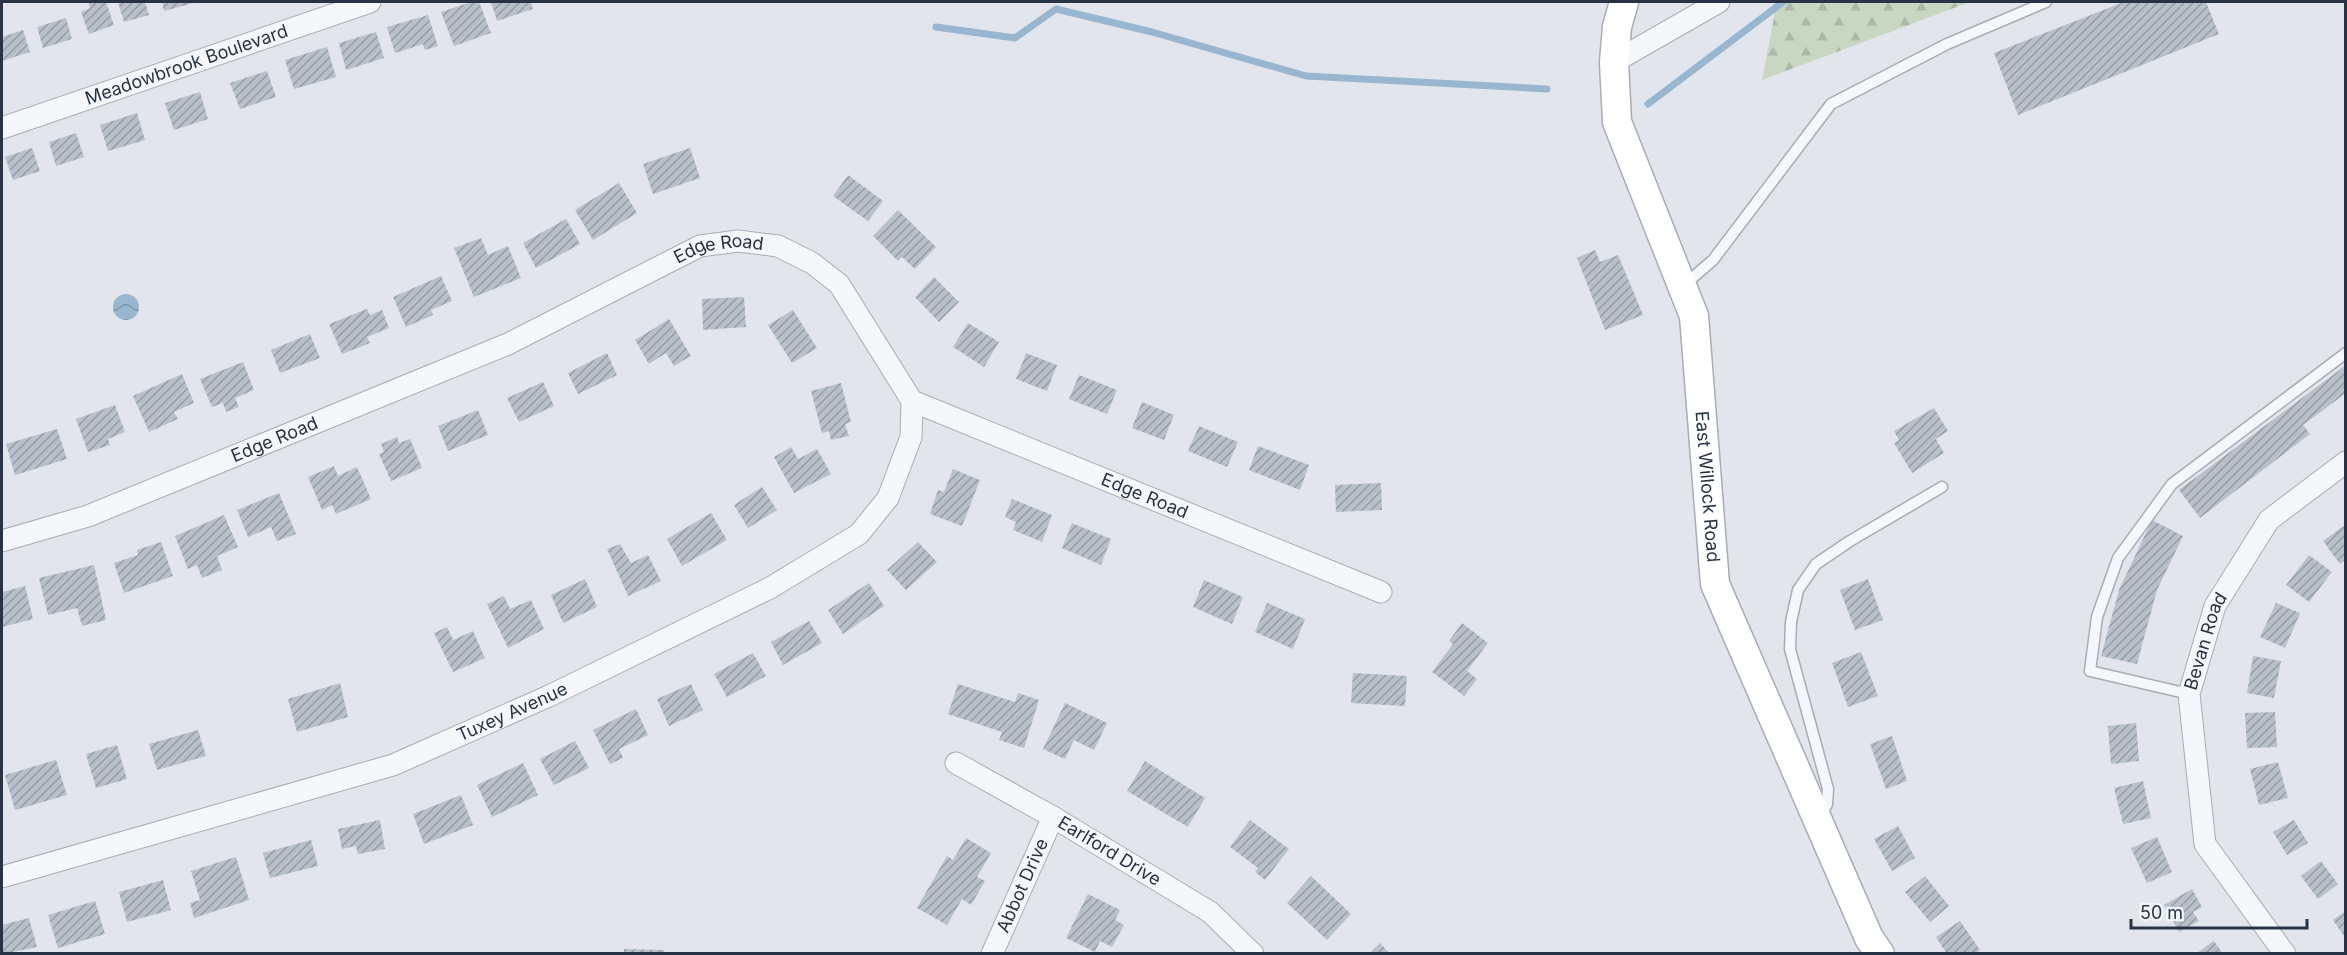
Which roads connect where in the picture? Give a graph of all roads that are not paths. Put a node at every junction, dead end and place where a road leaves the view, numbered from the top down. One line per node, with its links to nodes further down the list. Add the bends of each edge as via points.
1 (370, 2): 6 (street, Meadowbrook Boulevard)
2 (1624, 2): 5 (street, East Willock Road)
3 (1719, 2): 5 (street)
4 (2046, 2): 7 (lane, via 1947,44 1831,104 1713,260)
5 (1614, 62): 7 (street, East Willock Road, via 1617,122)
6 (2, 128)
7 (1683, 286): 17 (street, East Willock Road, via 1694,316 1715,584)
8 (2346, 353): 14 (lane, via 2172,484 2118,558 2097,617 2090,671)
9 (912, 401): 12 (street, Edge Road, via 840,284 812,263 778,246 738,241 700,246 508,344 88,516); 13 (street, Edge Road); 18 (street, Tuxey Avenue, via 911,437 888,498 859,534 770,588 549,696 393,765)
10 (2346, 462): 14 (street, Bevan Road, via 2269,520 2215,606)
11 (1942, 487): 17 (lane, via 1816,564 1798,590 1790,649 1828,789 1827,804)
12 (2, 541)
13 (1381, 592)
14 (2188, 694): 22 (street, Bevan Road, via 2205,844)
15 (956, 763): 16 (street, Earlford Drive)
16 (1053, 817): 19 (street, Abbot Drive); 20 (street, Earlford Drive, via 1210,912)
17 (1818, 822): 21 (street, East Willock Road, via 1869,938)
18 (2, 877)
19 (992, 954)
20 (1253, 954)
21 (1880, 954)
22 (2285, 954)

